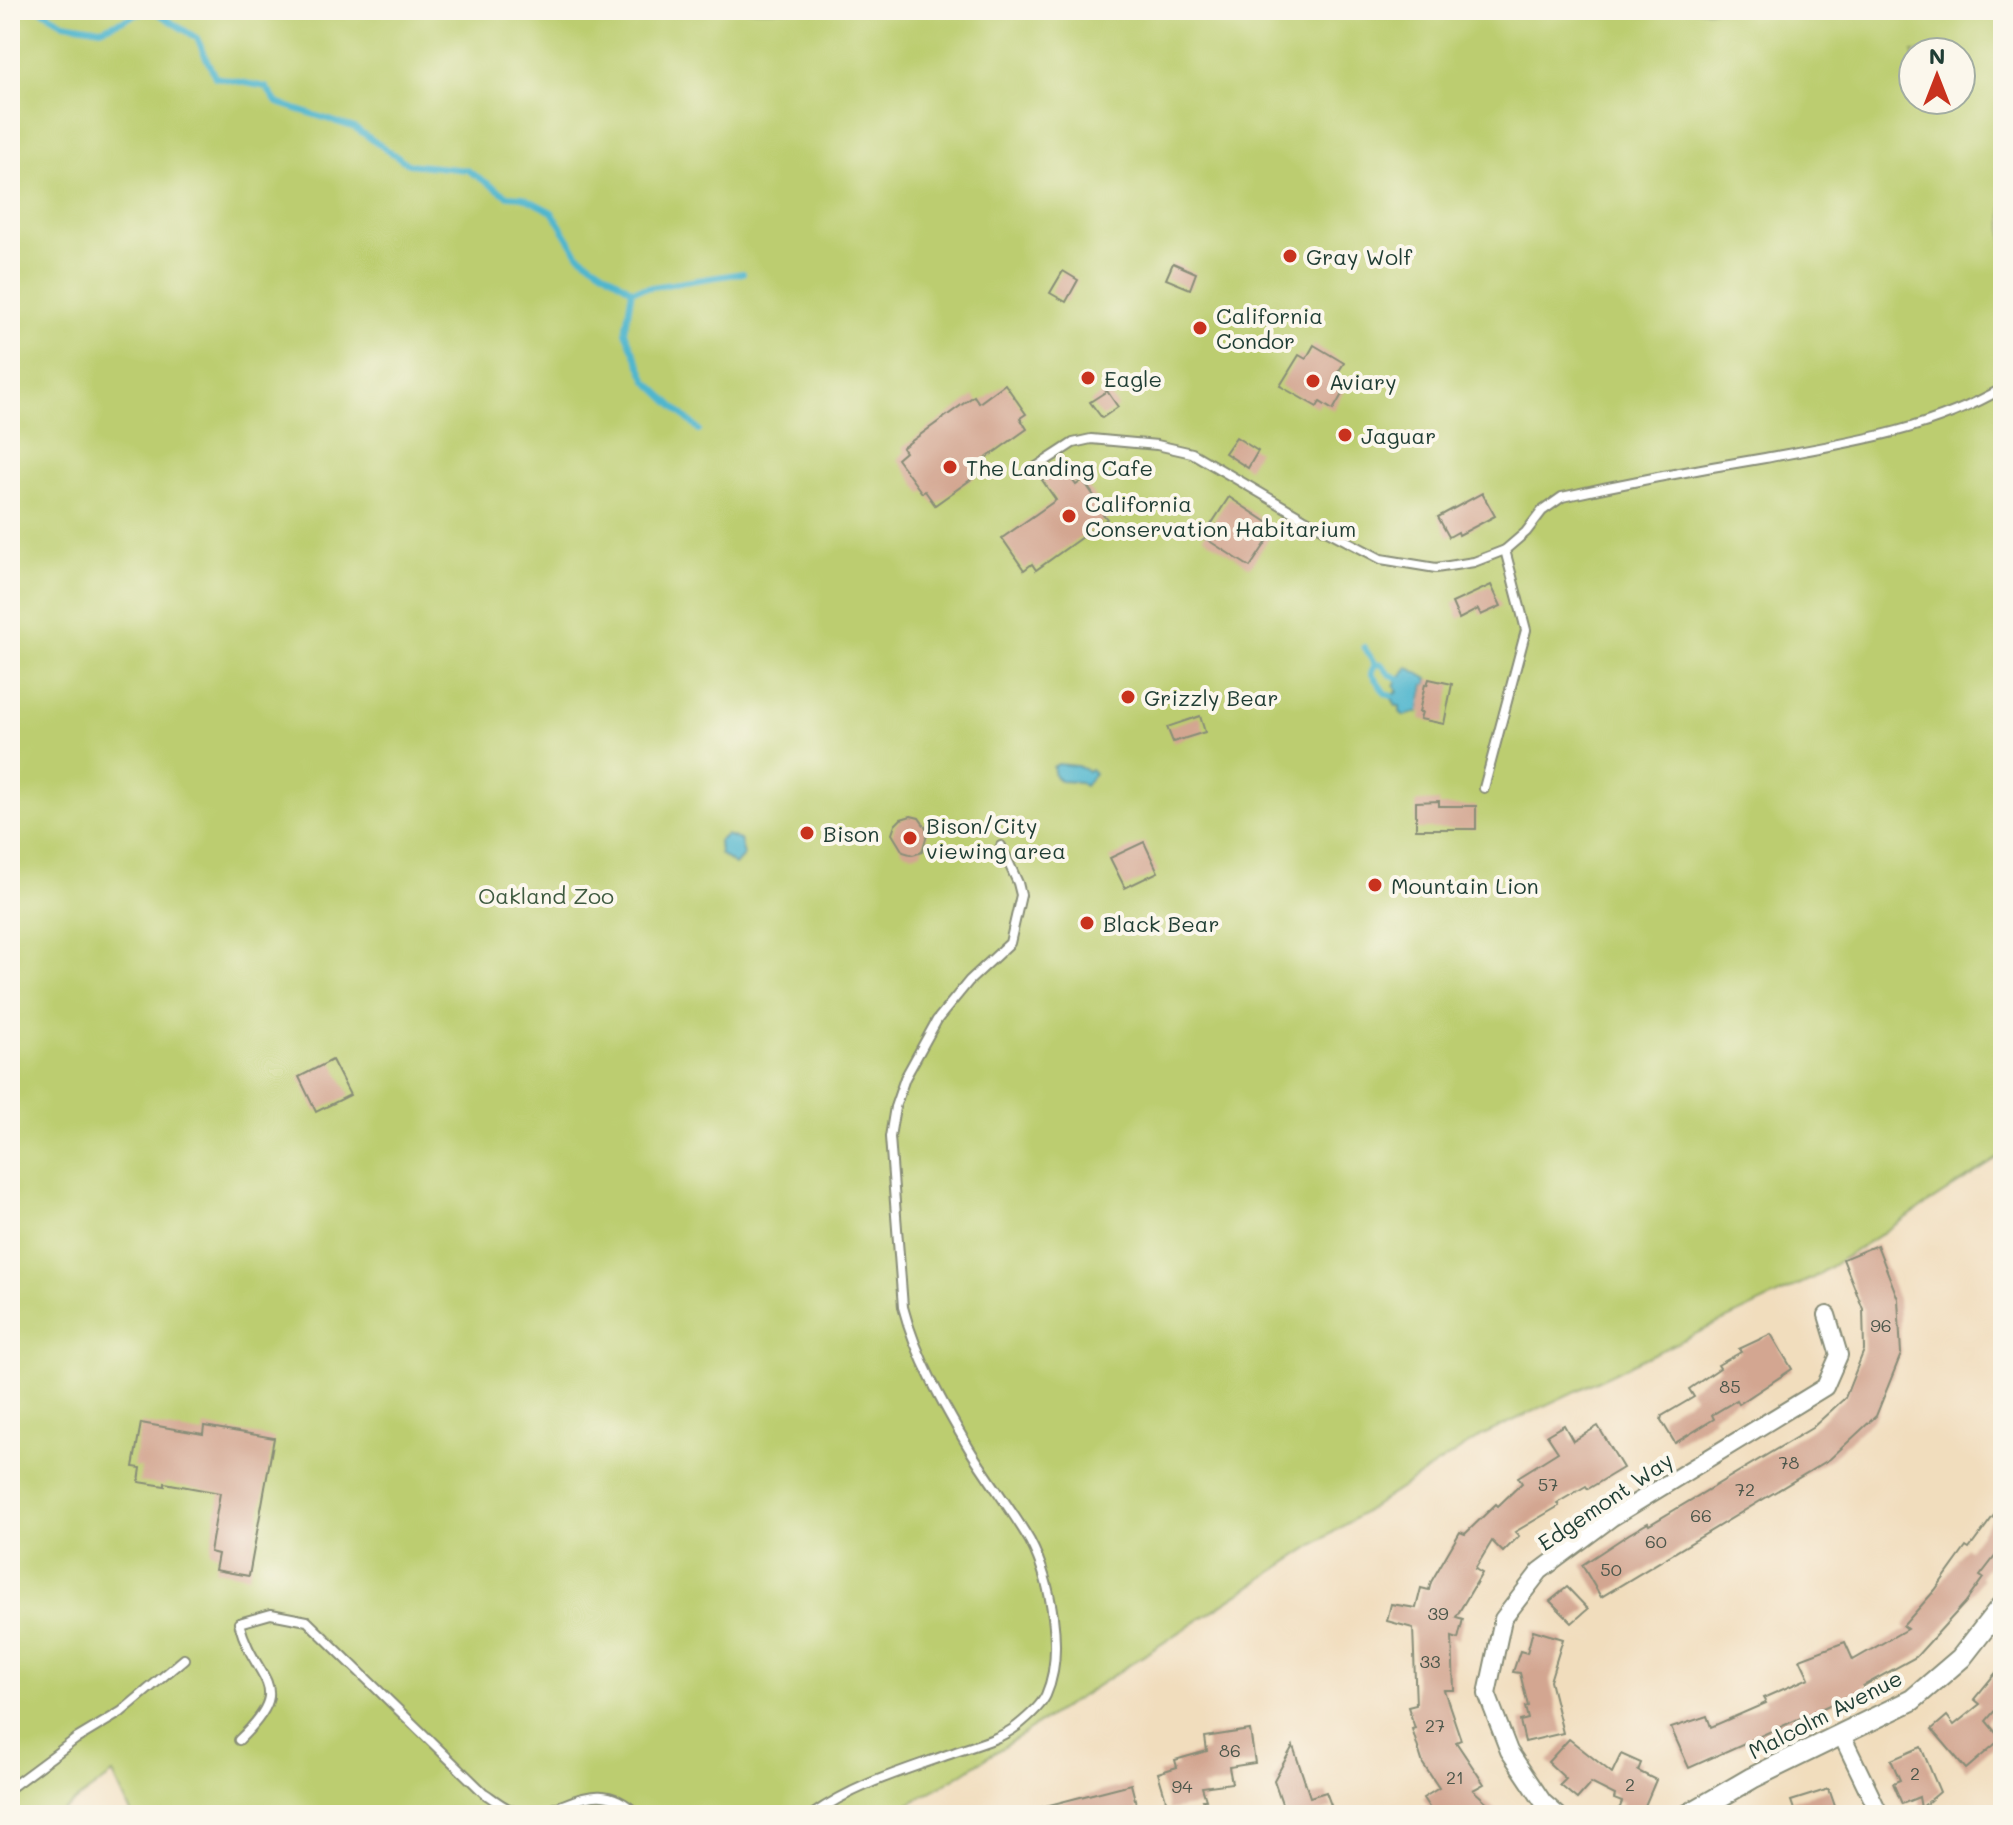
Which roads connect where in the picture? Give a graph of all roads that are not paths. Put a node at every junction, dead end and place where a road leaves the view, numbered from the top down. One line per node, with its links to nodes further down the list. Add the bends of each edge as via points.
1 (2003, 388): 3 (lane, via 1919,426 1562,497)
2 (1033, 469): 3 (lane, via 1073,443 1091,439 1157,445 1192,453 1381,559 1436,568)
3 (1505, 550): 4 (lane, via 1526,630)
4 (1484, 788)
5 (1001, 846): 13 (lane, via 1021,895 1010,943 937,1020 905,1078 890,1137 908,1324 970,1449 1031,1543 1051,1608 1056,1643 1052,1677 1046,1697 1016,1727 865,1783)
6 (1827, 1315): 14 (street, Edgemont Way, via 1839,1355 1825,1387 1611,1518 1540,1571 1503,1619 1487,1694 1509,1751 1543,1802)
7 (2003, 1604): 9 (street, Malcolm Avenue, via 1961,1658 1912,1700)
8 (184, 1659): 11 (lane, via 121,1712)
9 (1842, 1736): 15 (street, Malcolm Avenue); 16 (street)
10 (239, 1740): 12 (lane, via 262,1718 270,1701 269,1684 239,1623 271,1614 307,1621 484,1793 516,1812 541,1811 591,1795 609,1797)
11 (10, 1788)
12 (638, 1815)
13 (812, 1815)
14 (1558, 1815)
15 (1688, 1815)
16 (1880, 1815)

